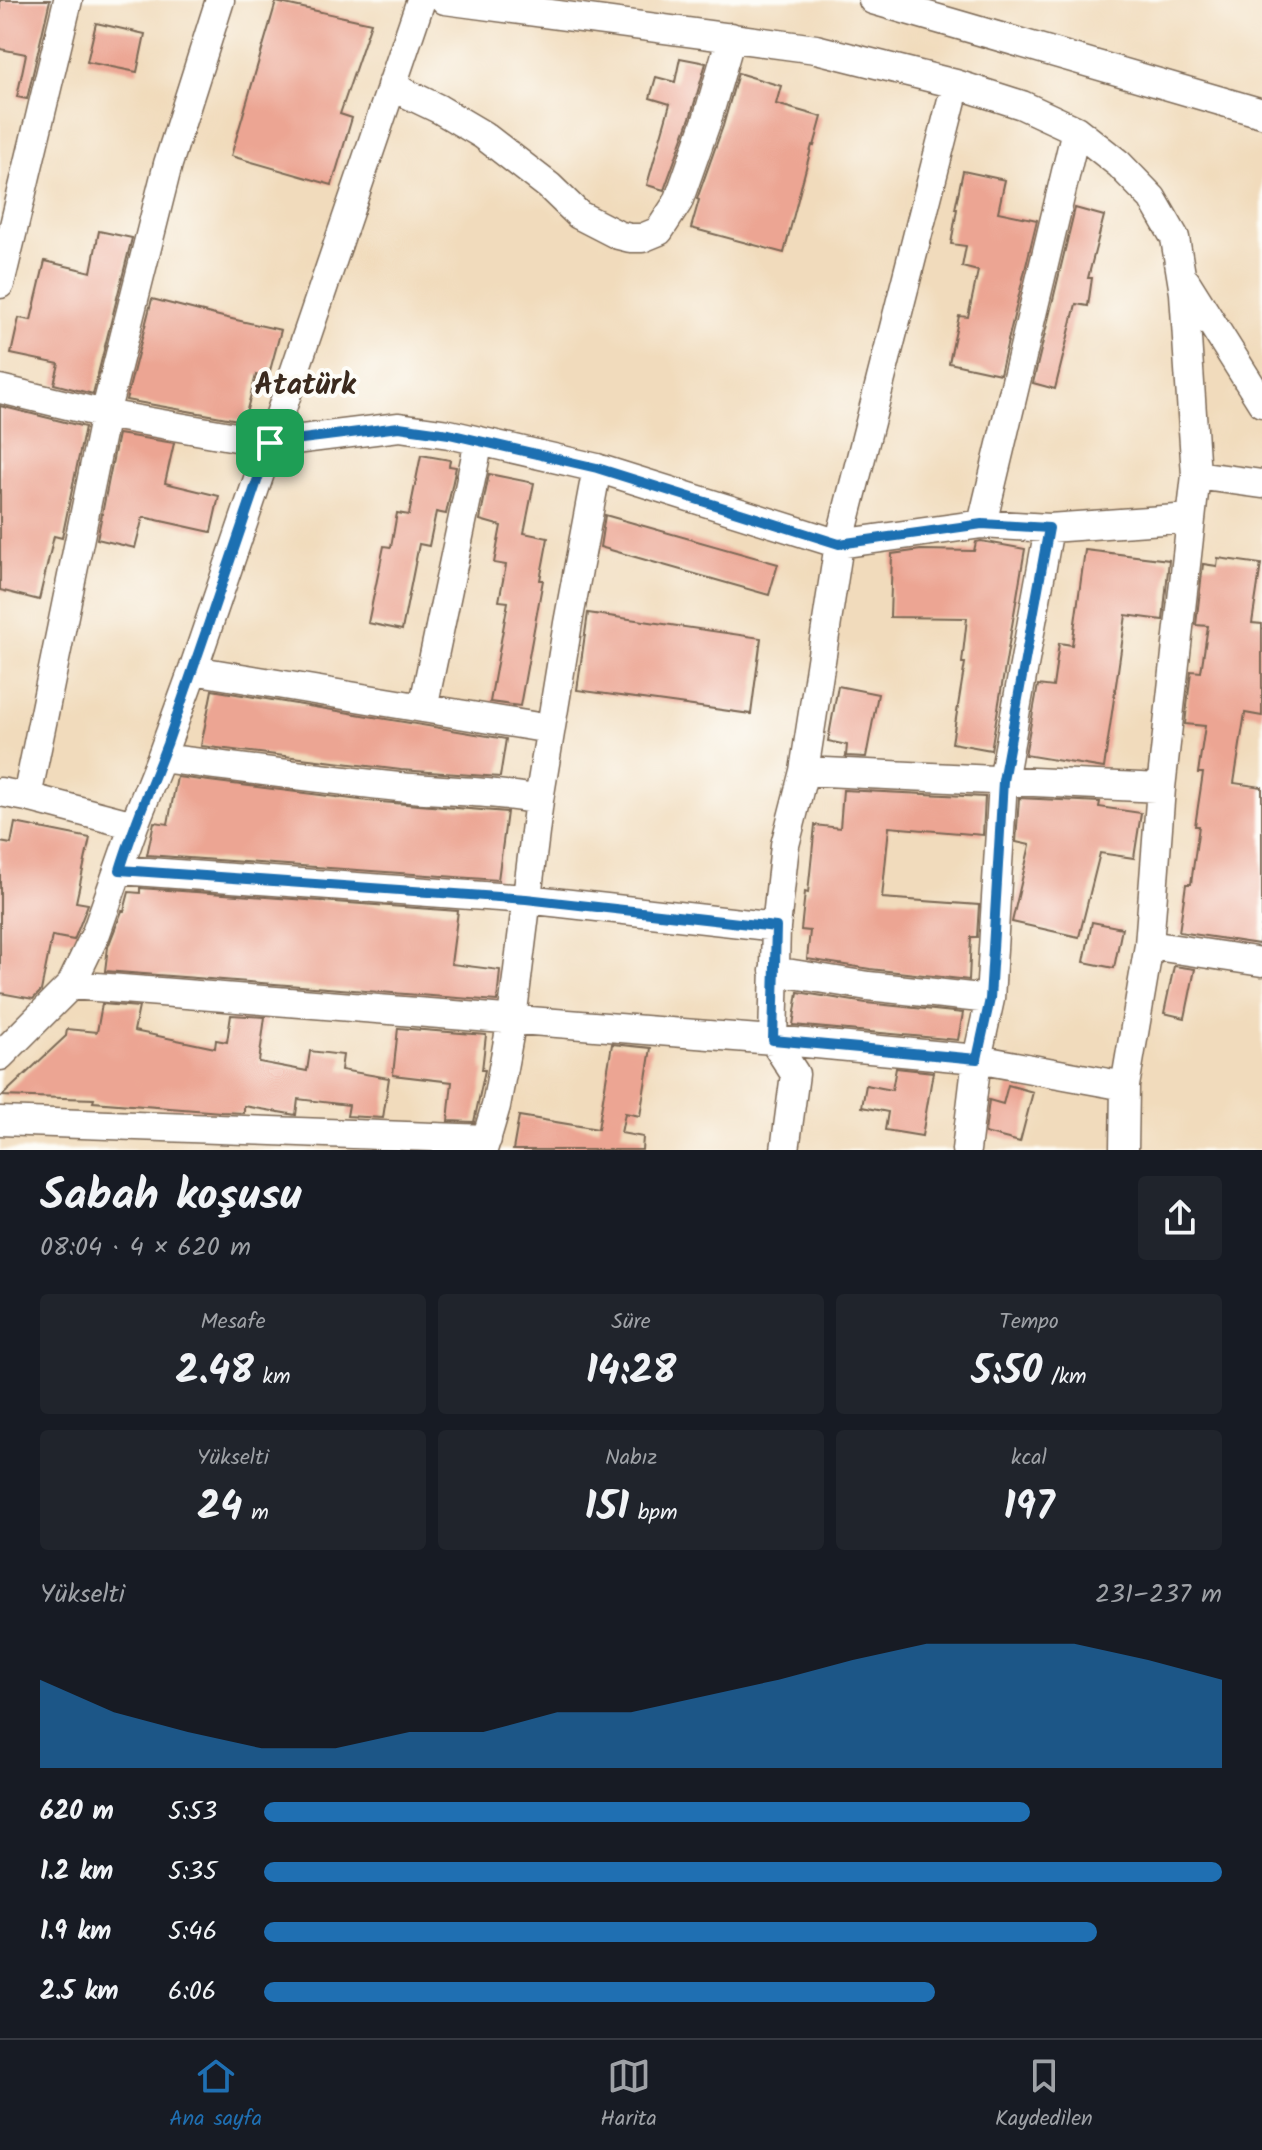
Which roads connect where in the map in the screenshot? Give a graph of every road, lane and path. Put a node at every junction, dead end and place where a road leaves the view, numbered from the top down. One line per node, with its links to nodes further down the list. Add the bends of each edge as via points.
1 (68, 0): 12 (street)
2 (220, 0): 15 (street, via 168,164)
3 (421, 0): 8 (street)
4 (445, 0): 6 (street)
5 (873, 0): 9 (street)
6 (731, 37): 7 (street, via 816,49); 8 (street, via 678,202 659,231 642,238 618,235 579,215 483,135)
7 (956, 84): 10 (street, via 1022,105); 24 (street)
8 (391, 86): 17 (street)
9 (1262, 113)
10 (1076, 130): 11 (street, via 1152,198 1175,238); 22 (street)
11 (1181, 275): 14 (street); 19 (street)
12 (0, 284)
13 (0, 389): 15 (street)
14 (1262, 403)
15 (105, 414): 17 (street); 32 (street)
16 (479, 441): 17 (street, via 399,427); 18 (street); 26 (street)
17 (270, 443): 25 (street)
18 (597, 468): 24 (street); 27 (street)
19 (1196, 475): 20 (street); 21 (street)
20 (1262, 484)
21 (1191, 518): 23 (street); 31 (street)
22 (982, 524): 23 (street); 24 (street)
23 (1049, 528): 30 (street)
24 (839, 544): 29 (street)
25 (193, 670): 26 (street); 28 (street)
26 (423, 708): 27 (street)
27 (550, 729): 33 (street)
28 (161, 758): 33 (street); 34 (street)
29 (804, 771): 30 (street); 37 (street, via 785,845)
30 (1003, 781): 31 (street); 42 (street)
31 (1161, 788): 38 (street)
32 (13, 794): 34 (street)
33 (539, 800): 36 (street)
34 (134, 825): 35 (street)
35 (120, 870): 36 (street); 41 (street)
36 (526, 899): 37 (street); 43 (street)
37 (776, 927): 40 (street)
38 (1149, 945): 39 (street); 47 (street)
39 (1262, 962)
40 (774, 971): 42 (street); 44 (street)
41 (71, 985): 43 (street); 45 (street)
42 (990, 999): 46 (street)
43 (512, 1019): 44 (street); 49 (street)
44 (773, 1040): 46 (street); 50 (street, via 795,1074)
45 (0, 1056)
46 (977, 1059): 47 (street); 51 (street)
47 (1125, 1086): 52 (street)
48 (0, 1121): 49 (street)
49 (485, 1144)
50 (785, 1150)
51 (966, 1150)
52 (1124, 1150)

